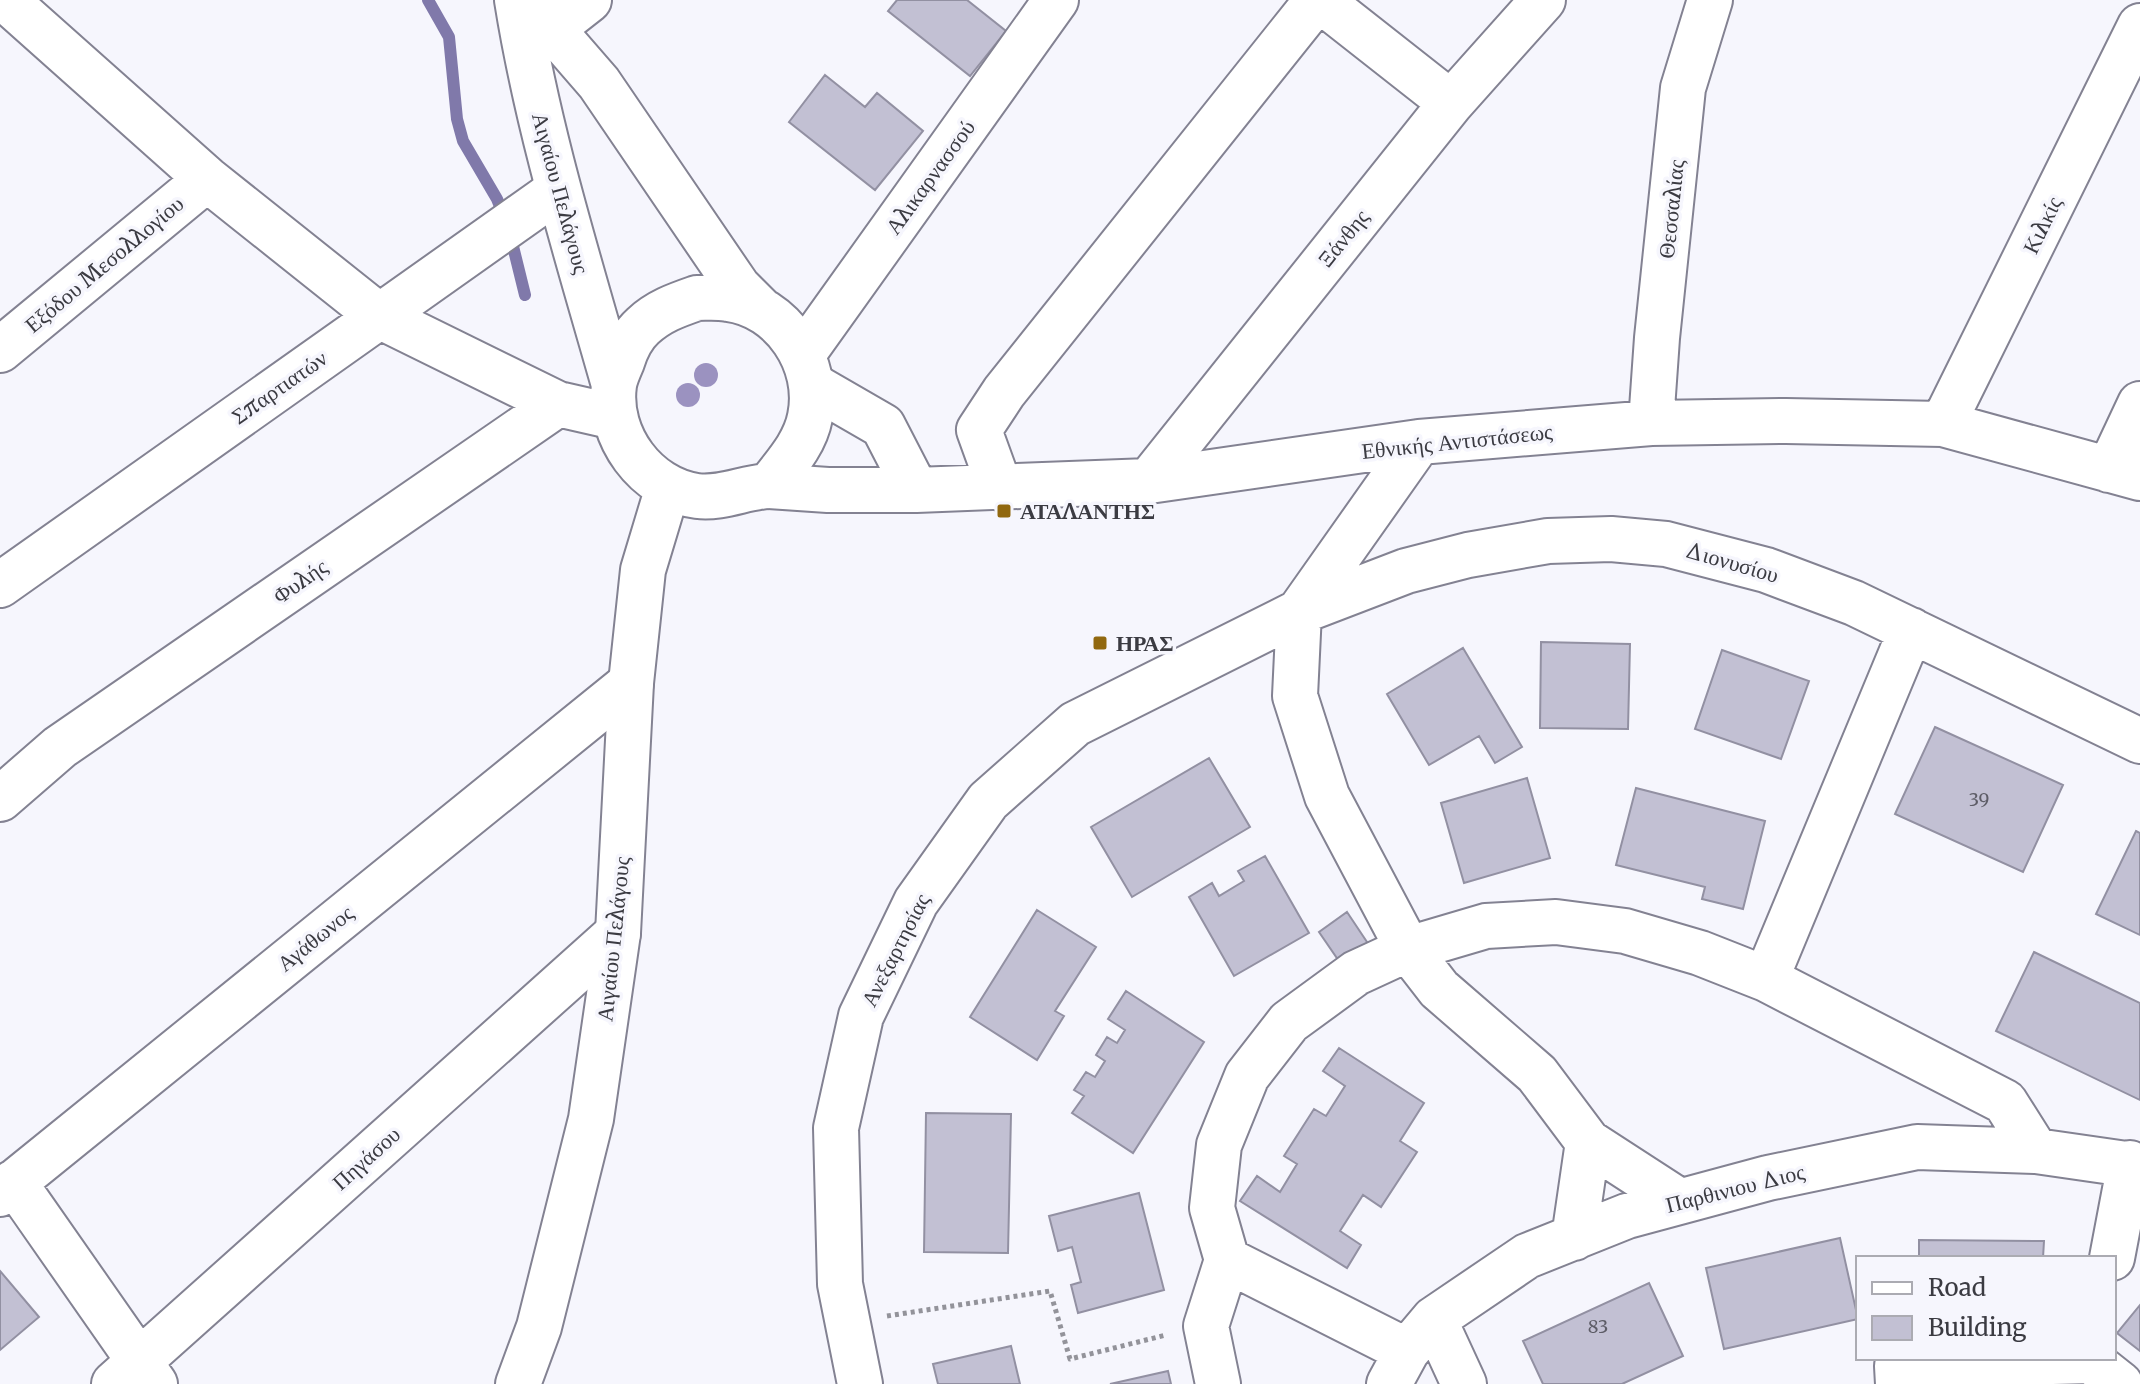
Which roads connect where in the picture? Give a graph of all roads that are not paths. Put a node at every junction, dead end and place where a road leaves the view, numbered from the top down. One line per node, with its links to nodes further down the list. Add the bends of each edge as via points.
1 (6, 0): 11 (street)
2 (517, 0): 12 (street, Αιγαίου Πελάγους)
3 (589, 0): 8 (street)
4 (1056, 0): 16 (street, Αλικαρνασσού)
5 (1319, 0): 10 (street); 27 (street, via 979,430)
6 (1543, 0): 10 (street, Ξάνθης)
7 (1710, 0): 20 (street, Θεσσαλίας, via 1683,88)
8 (540, 14): 13 (street, via 599,83 738,287)
9 (2140, 26): 21 (street, Κιλκίς)
10 (1451, 103): 24 (street, Ξάνθης)
11 (207, 179): 14 (street); 15 (street, Εξόδου Μεσολλογίου)
12 (558, 190): 14 (street, Σπαρτιατών); 17 (street, Αιγαίου Πελάγους)
13 (760, 309): 16 (street, via 785,328); 17 (street, via 729,299 697,298 665,309 641,327 626,349)
14 (379, 316): 18 (street); 29 (street, Σπαρτιατών)
15 (0, 350)
16 (807, 370): 25 (street, via 810,417 800,445); 28 (street, via 883,426)
17 (614, 401): 18 (street); 26 (street, via 625,445 643,469)
18 (558, 404): 34 (street, Φυλής, via 60,747)
19 (2140, 404): 23 (street)
20 (1651, 423): 21 (street, Εθνικής Αντιστάσεως); 22 (street, Εθνικής Αντιστάσεως)
21 (1943, 424): 23 (street, Εθνικής Αντιστάσεως)
22 (1419, 442): 24 (street, Εθνικής Αντιστάσεως); 30 (street)
23 (2124, 474)
24 (1149, 481): 27 (street, Εθνικής Αντιστάσεως)
25 (769, 486): 26 (street, via 727,496 697,496); 28 (street, Εθνικής Αντιστάσεως)
26 (668, 487): 32 (street, Αιγαίου Πελάγους, via 643,570)
27 (1000, 488): 28 (street, Εθνικής Αντιστάσεως)
28 (916, 490)
29 (0, 585)
30 (1299, 612): 31 (street, Διονυσίου, via 1406,571 1468,555 1548,541 1611,539 1666,544 1766,570); 36 (street, via 1299,710 1327,796); 52 (street, Ανεξαρτησίας, via 1075,724 988,801 916,902 861,1016 836,1128 840,1284)
31 (1911, 630): 33 (street, Διονυσίου); 37 (street)
32 (631, 683): 35 (street, Αιγαίου Πελάγους); 41 (street, Αγάθωνος)
33 (2140, 741)
34 (0, 799)
35 (618, 933): 50 (street, Πηγάσου); 51 (street, Αιγαίου Πελάγους, via 591,1119 539,1327)
36 (1408, 949): 37 (street, via 1486,926 1556,922 1625,931); 38 (street, via 1439,989 1537,1074); 45 (street, via 1356,973 1289,1022 1247,1076 1219,1145 1212,1208)
37 (1766, 979): 39 (street, via 2005,1102)
38 (1588, 1142): 42 (street); 43 (street)
39 (2036, 1151): 40 (street, Παρθινιου Διος); 42 (street, Παρθινιου Διος, via 1917,1147)
40 (2135, 1164): 44 (street)
41 (7, 1188): 50 (street)
42 (1679, 1201): 43 (street, Παρθινιου Διος)
43 (1574, 1238): 46 (street, Παρθινιου Διος, via 1527,1256)
44 (2112, 1256)
45 (1227, 1260): 47 (street); 53 (street, via 1206,1326)
46 (1434, 1319): 47 (street, Παρθινιου Διος); 54 (street)
47 (1398, 1368)
48 (2101, 1368): 49 (street)
49 (1999, 1374): 55 (street, via 1897,1366)
50 (136, 1376)
51 (518, 1384)
52 (860, 1384)
53 (1218, 1384)
54 (1464, 1384)
55 (1898, 1384)

